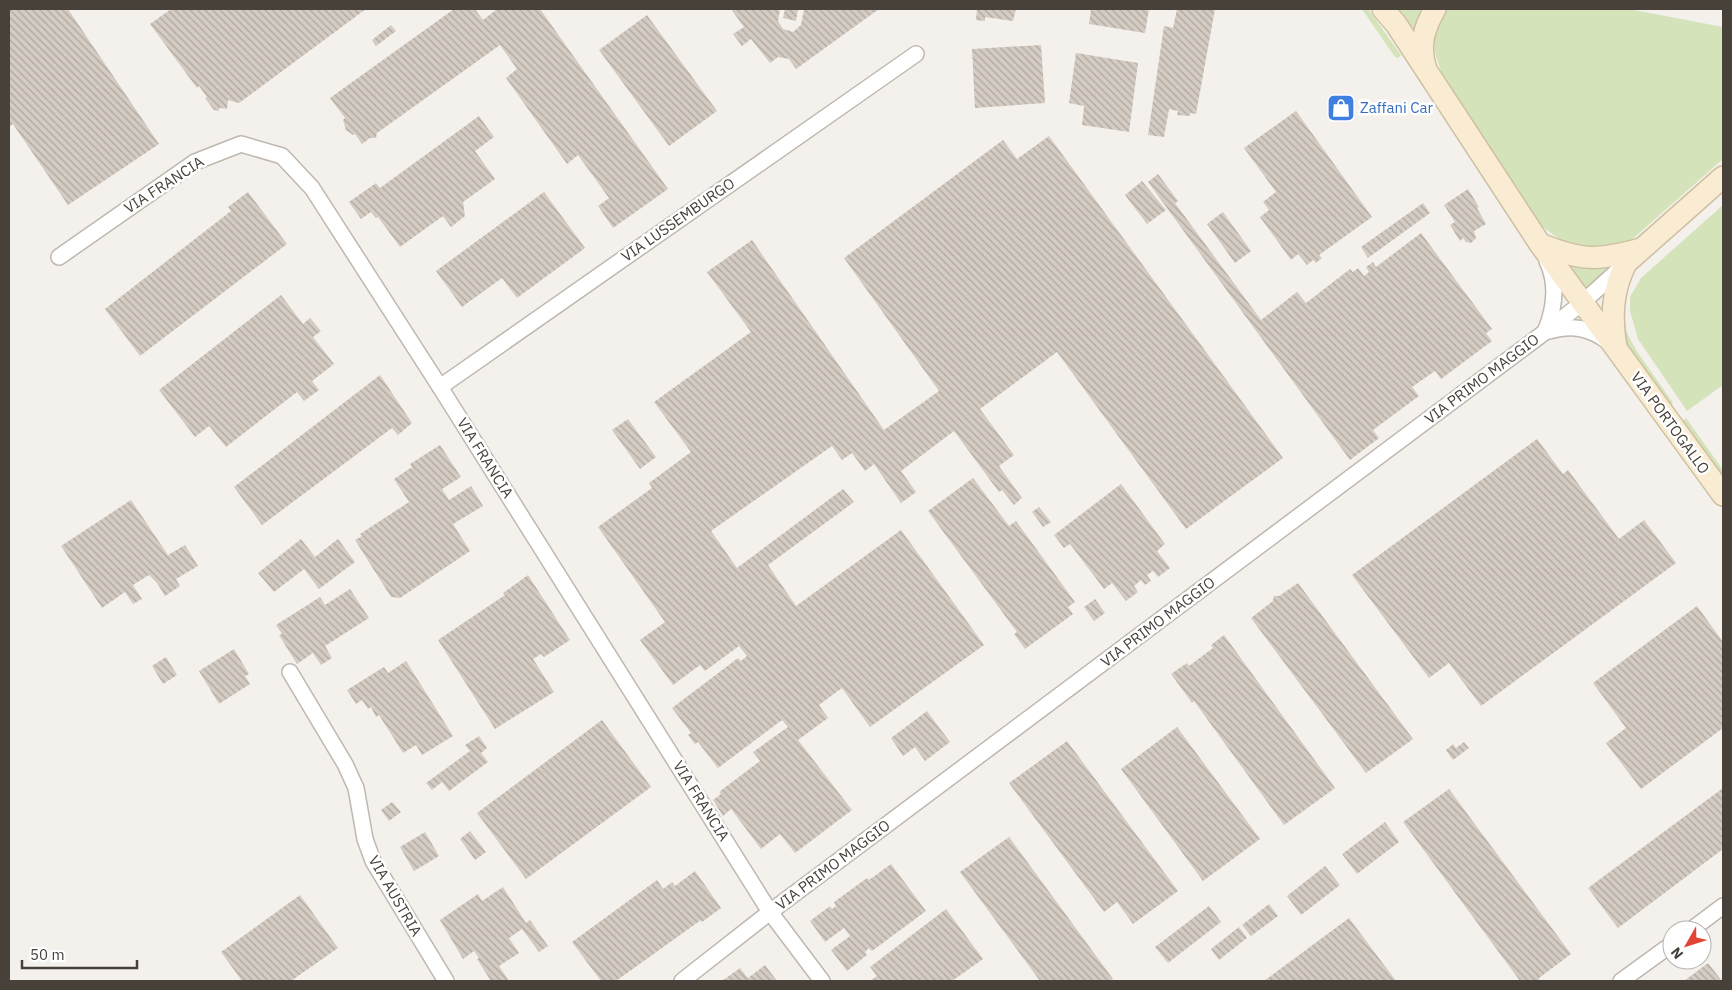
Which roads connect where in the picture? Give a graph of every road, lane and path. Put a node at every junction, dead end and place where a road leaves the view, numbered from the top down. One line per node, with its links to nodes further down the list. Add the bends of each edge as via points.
1 (1383, 9): 4 (main road, VIA PRIMO MAGGIO)
2 (1435, 9): 4 (main road, via 1422,43)
3 (916, 54): 13 (street, VIA LUSSEMBURGO)
4 (1426, 72): 6 (main road, VIA PRIMO MAGGIO)
5 (1723, 177): 7 (main road)
6 (1540, 244): 7 (main road, via 1592,259); 10 (main road, VIA PORTOGALLO); 11 (street, VIA PRIMO MAGGIO, via 1554,283 1552,313)
7 (1641, 248): 9 (main road, VIA PORTOGALLO)
8 (59, 256): 13 (street, VIA FRANCIA, via 195,162 241,144 282,156 312,188)
9 (1626, 264): 10 (street, VIA PRIMO MAGGIO); 12 (main road, VIA PORTOGALLO, via 1614,293 1613,330)
10 (1582, 303): 11 (street, VIA PRIMO MAGGIO); 12 (main road, VIA PORTOGALLO)
11 (1545, 332): 12 (street, VIA PRIMO MAGGIO, via 1569,327 1588,329); 17 (street, VIA PRIMO MAGGIO)
12 (1617, 350): 14 (main road, VIA PORTOGALLO)
13 (440, 387): 17 (street, VIA FRANCIA)
14 (1723, 495)
15 (290, 672): 20 (street, VIA AUSTRIA, via 356,788 365,840 373,862)
16 (1723, 906): 18 (street)
17 (770, 912): 21 (street, VIA PRIMO MAGGIO); 22 (street, VIA FRANCIA)
18 (1704, 920)
19 (1662, 951): 23 (street)
20 (446, 981)
21 (682, 981)
22 (822, 981)
23 (1621, 981)

